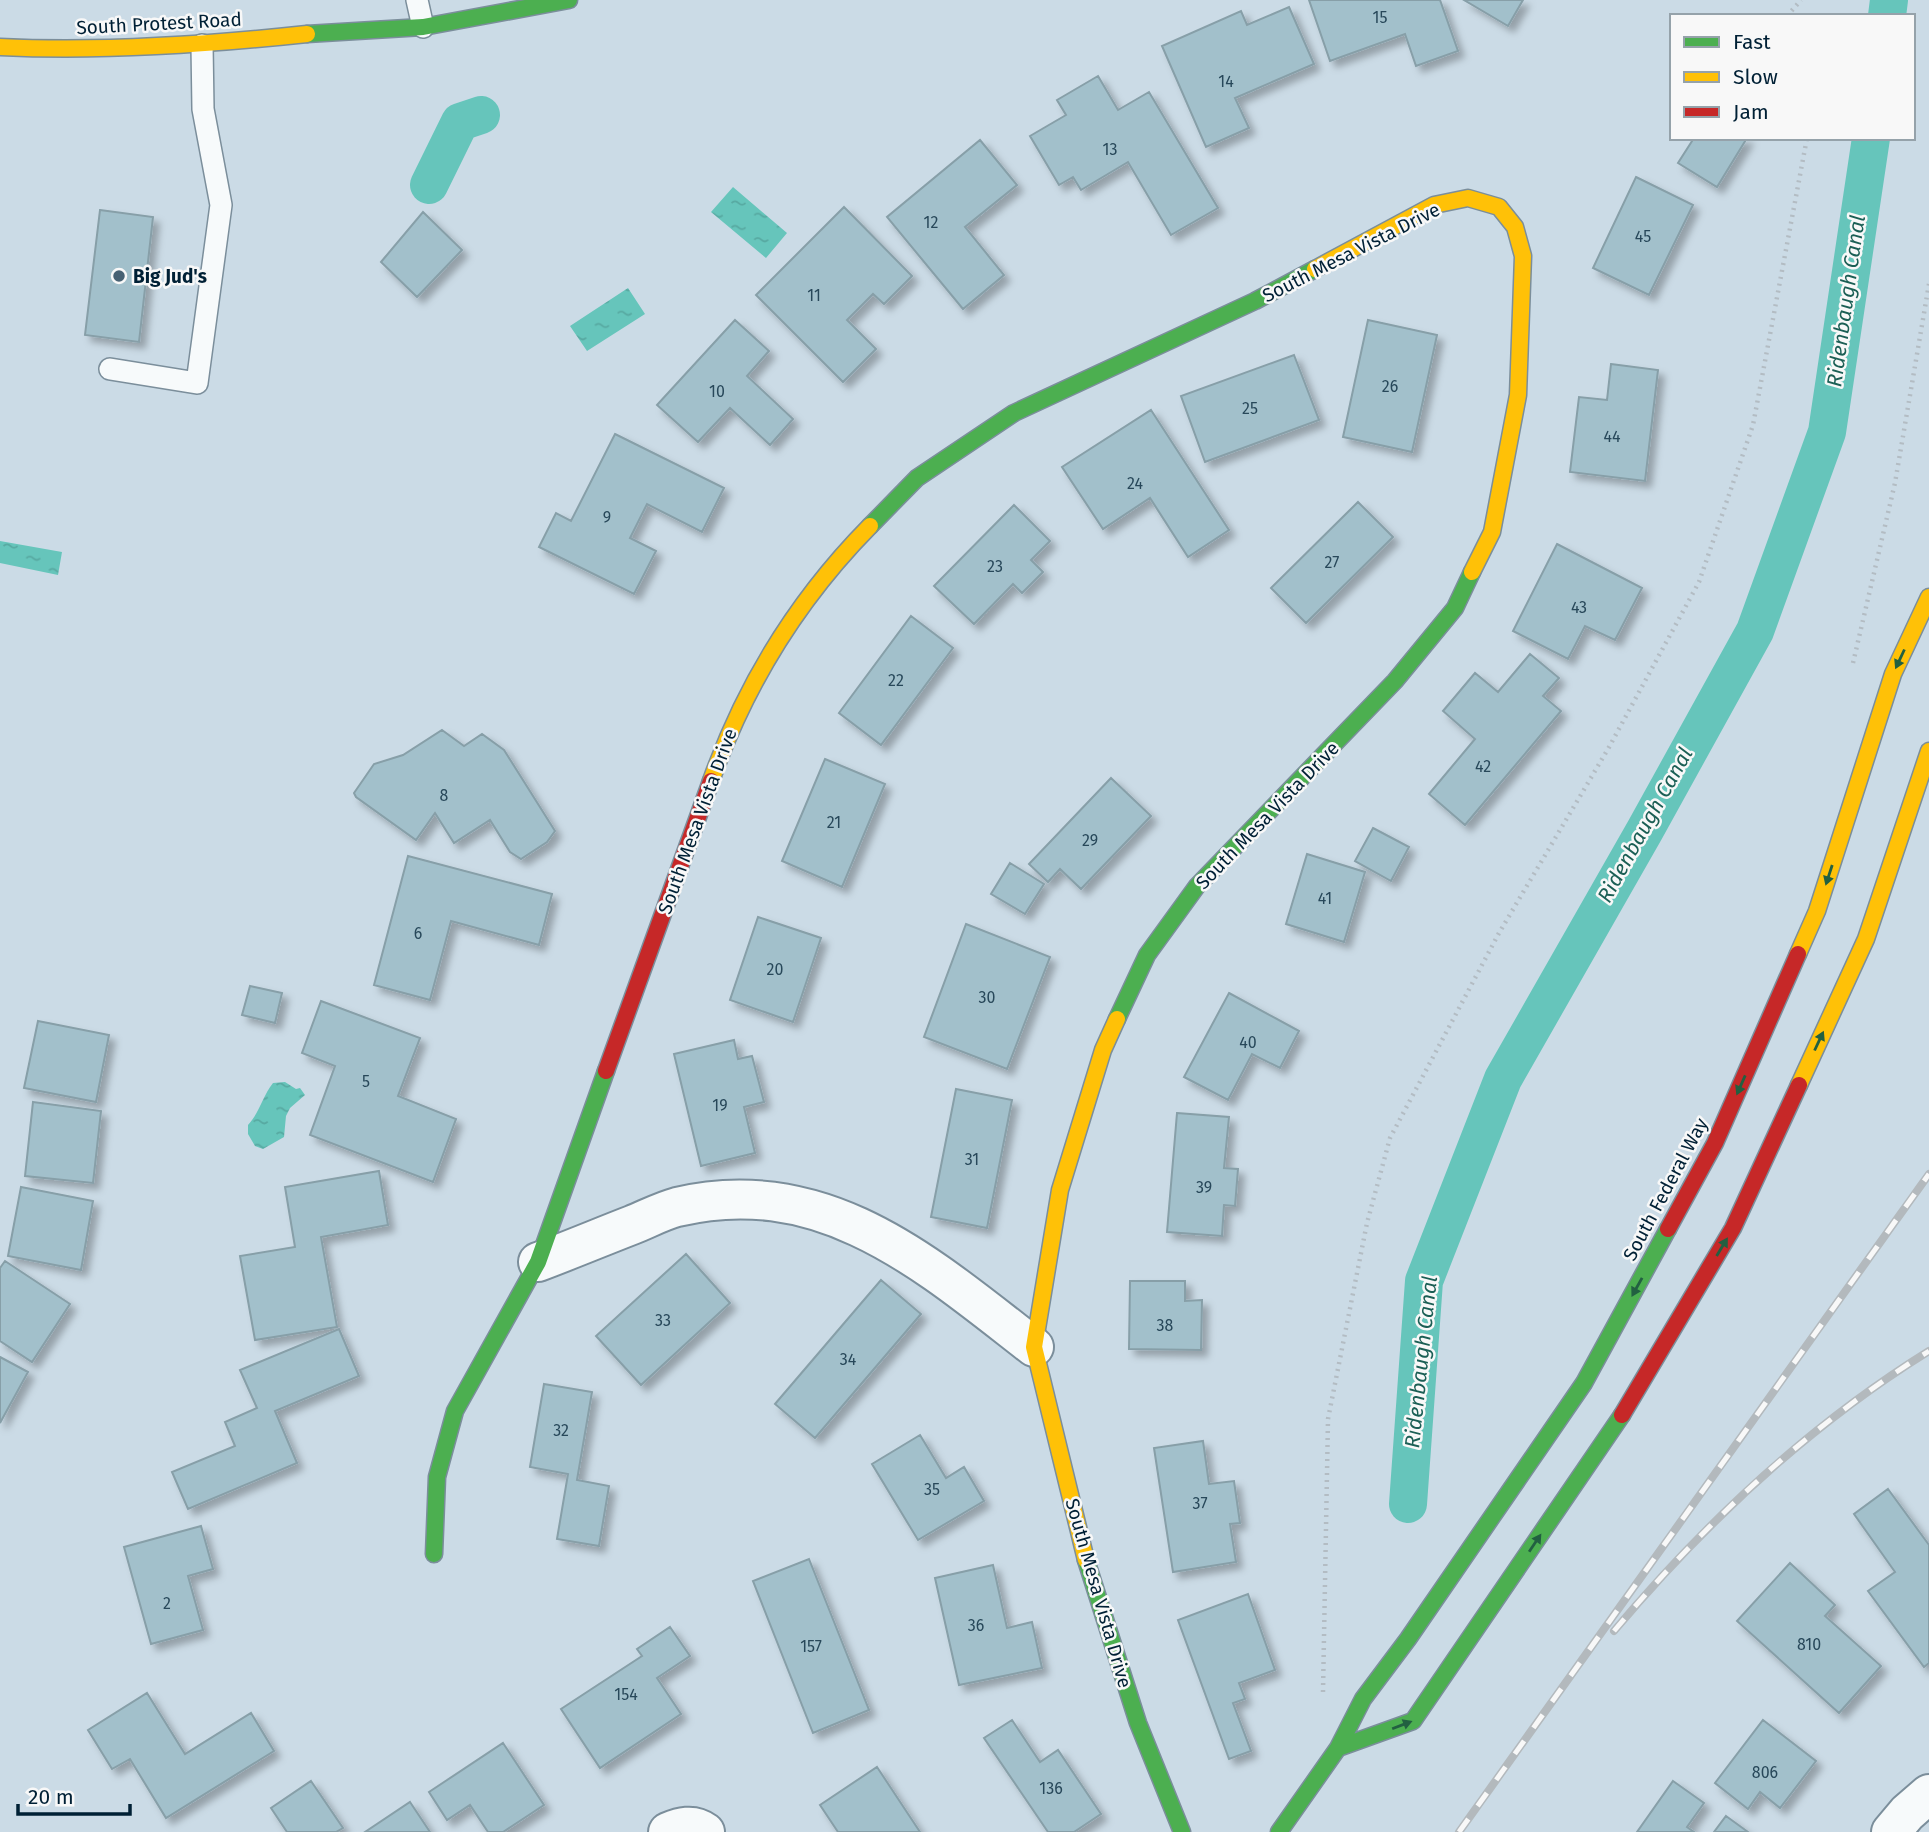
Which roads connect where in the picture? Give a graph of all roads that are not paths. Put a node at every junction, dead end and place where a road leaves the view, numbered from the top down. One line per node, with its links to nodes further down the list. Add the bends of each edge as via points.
1 (417, 0): 3 (lane)
2 (569, 0): 3 (street, South Protest Road)
3 (423, 27): 4 (street, South Protest Road)
4 (202, 45): 5 (street, South Protest Road); 6 (lane, via 203,109 221,205 197,383)
5 (0, 47)
6 (110, 369)
7 (1929, 597): 12 (street, South Federal Way, one-way to 12, via 1893,674 1817,911 1715,1143 1584,1383 1363,1699)
8 (1929, 751): 12 (street, one-way to 8, via 1413,1721 1618,1421 1713,1262 1733,1228 1866,939)
9 (538, 1262): 10 (street, via 675,1208 717,1199 775,1200 848,1220 926,1264); 10 (street, South Mesa Vista Drive, via 727,735 775,645 838,559 917,478 1014,414 1255,301 1434,205 1468,198 1499,207 1515,227 1523,256 1518,395 1492,532 1455,608 1395,681 1197,887 1147,955 1103,1051 1060,1191); 11 (street, South Mesa Vista Drive, via 455,1411 437,1477)
10 (1034, 1347): 16 (street, South Mesa Vista Drive, via 1085,1557 1138,1723)
11 (434, 1554)
12 (1338, 1748): 17 (street, South Federal Way)
13 (1929, 1794): 18 (street)
14 (668, 1832): 15 (street, via 681,1827)
15 (705, 1832)
16 (1182, 1832)
17 (1279, 1832)
18 (1892, 1832)

